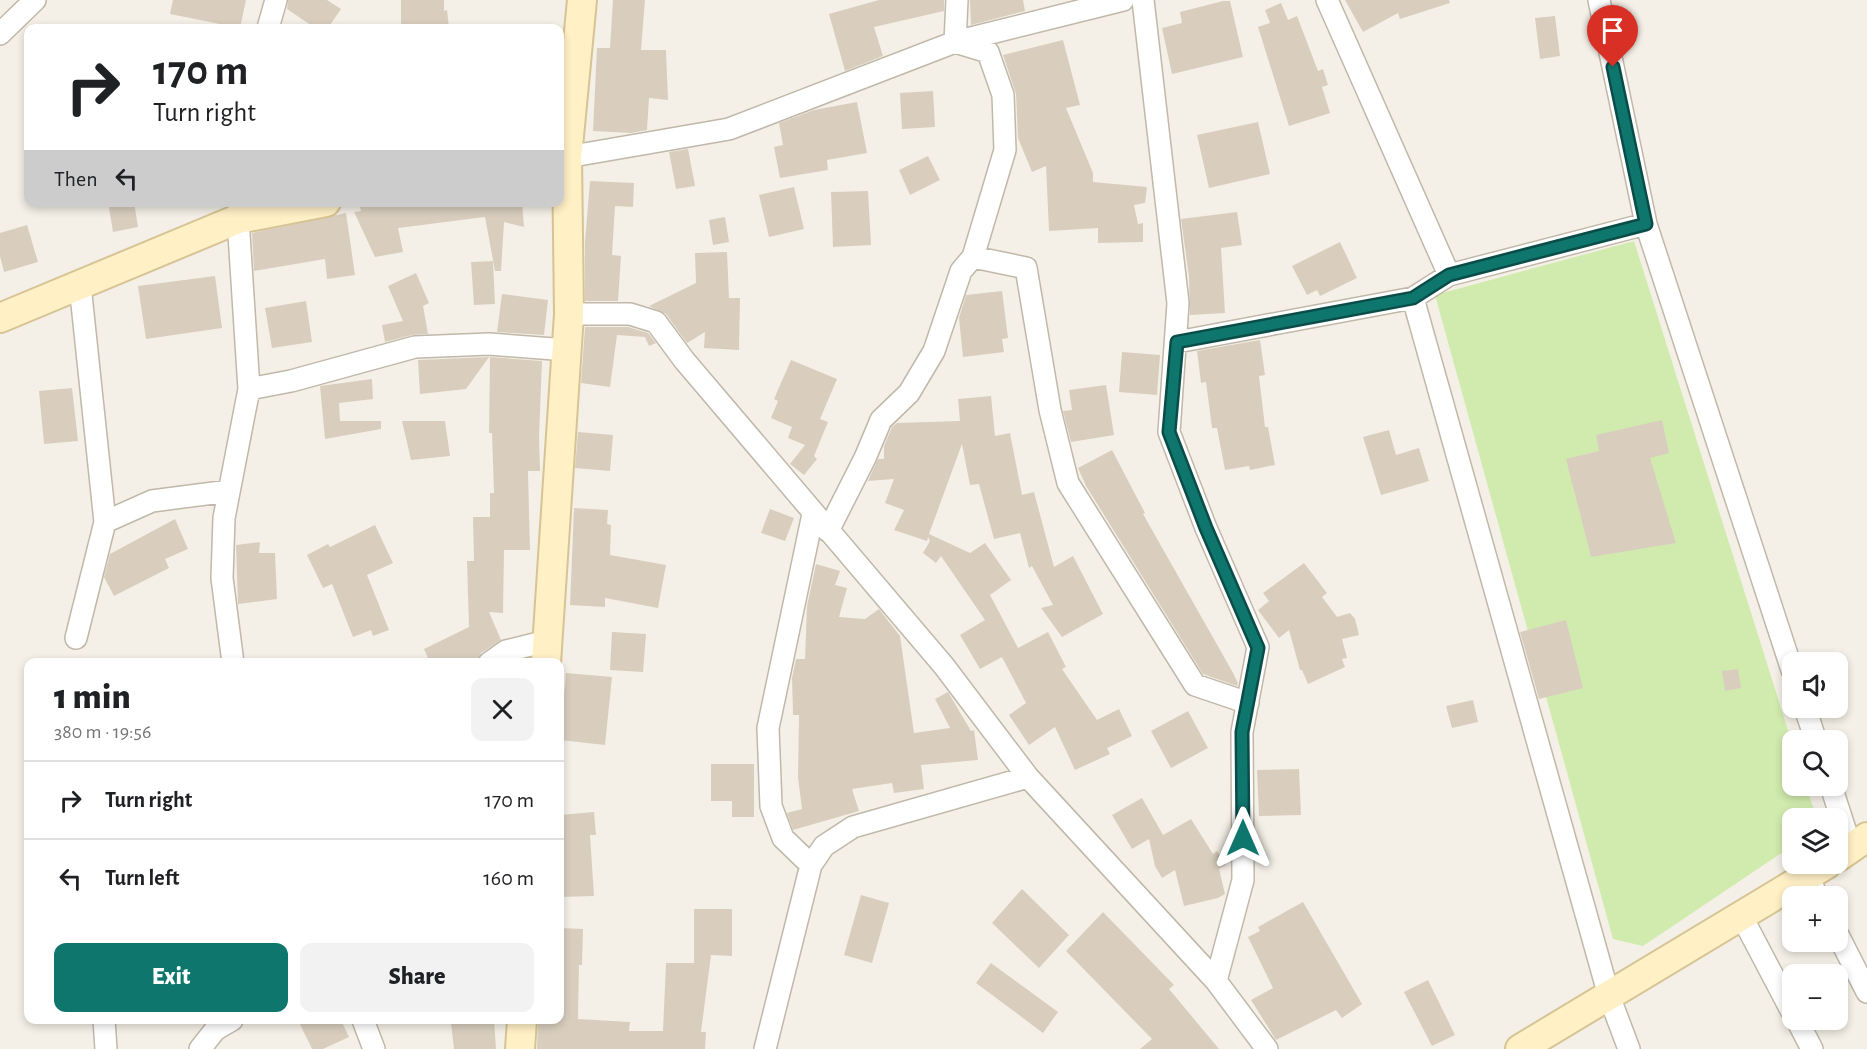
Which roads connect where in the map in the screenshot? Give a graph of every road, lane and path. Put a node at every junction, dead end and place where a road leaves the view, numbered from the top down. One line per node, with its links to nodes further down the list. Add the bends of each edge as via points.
1 (35, 0): 10 (street)
2 (276, 0): 9 (street)
3 (582, 0): 12 (street)
4 (957, 0): 11 (street)
5 (1123, 0): 11 (street)
6 (1143, 0): 24 (street, via 1178,303)
7 (1327, 0): 19 (street)
8 (1599, 0): 17 (street)
9 (269, 24)
10 (0, 34)
11 (955, 42): 13 (street, via 729,129); 18 (street, via 988,52 1003,95 1005,150)
12 (564, 150)
13 (564, 158)
14 (564, 184): 22 (street)
15 (278, 207): 16 (street)
16 (239, 211): 20 (street); 26 (street)
17 (1646, 224): 19 (street); 33 (street)
18 (973, 258): 30 (street, via 961,271 934,351 909,393 881,420); 36 (street, via 1026,268 1050,410 1068,483 1196,685)
19 (1449, 275): 21 (street)
20 (80, 285): 23 (street); 29 (street)
21 (1413, 298): 24 (street); 47 (street)
22 (569, 314): 25 (street); 28 (street, via 630,314 656,322)
23 (0, 318)
24 (1177, 342): 36 (street, via 1169,432 1258,648)
25 (567, 350): 26 (street, via 489,344 415,348); 32 (street)
26 (249, 389): 27 (street)
27 (229, 491): 29 (street, via 152,501); 34 (street, via 222,578)
28 (813, 514): 30 (street); 40 (street, via 768,728 771,806 783,838)
29 (105, 522): 31 (street)
30 (828, 531): 37 (street, via 944,666)
31 (76, 638)
32 (547, 652): 35 (street, via 506,651)
33 (1786, 652)
34 (231, 658)
35 (496, 658)
36 (1248, 703): 44 (street, via 1242,732 1243,880)
37 (1028, 777): 40 (street, via 853,827 824,846); 44 (street)
38 (1834, 796): 39 (street)
39 (1852, 847)
40 (812, 865): 57 (street)
41 (1818, 880): 42 (street)
42 (1742, 917): 46 (street); 47 (street)
43 (1847, 952): 45 (street)
44 (1216, 981): 58 (street)
45 (1867, 992)
46 (1782, 993)
47 (1609, 996): 59 (street); 60 (street)
48 (105, 1024): 53 (street)
49 (225, 1024): 54 (street, via 215,1030)
50 (365, 1024): 55 (street)
51 (522, 1024): 56 (street)
52 (1802, 1030): 61 (street)
53 (106, 1049)
54 (201, 1049)
55 (374, 1049)
56 (520, 1049)
57 (765, 1049)
58 (1267, 1049)
59 (1520, 1049)
60 (1629, 1049)
61 (1812, 1049)

